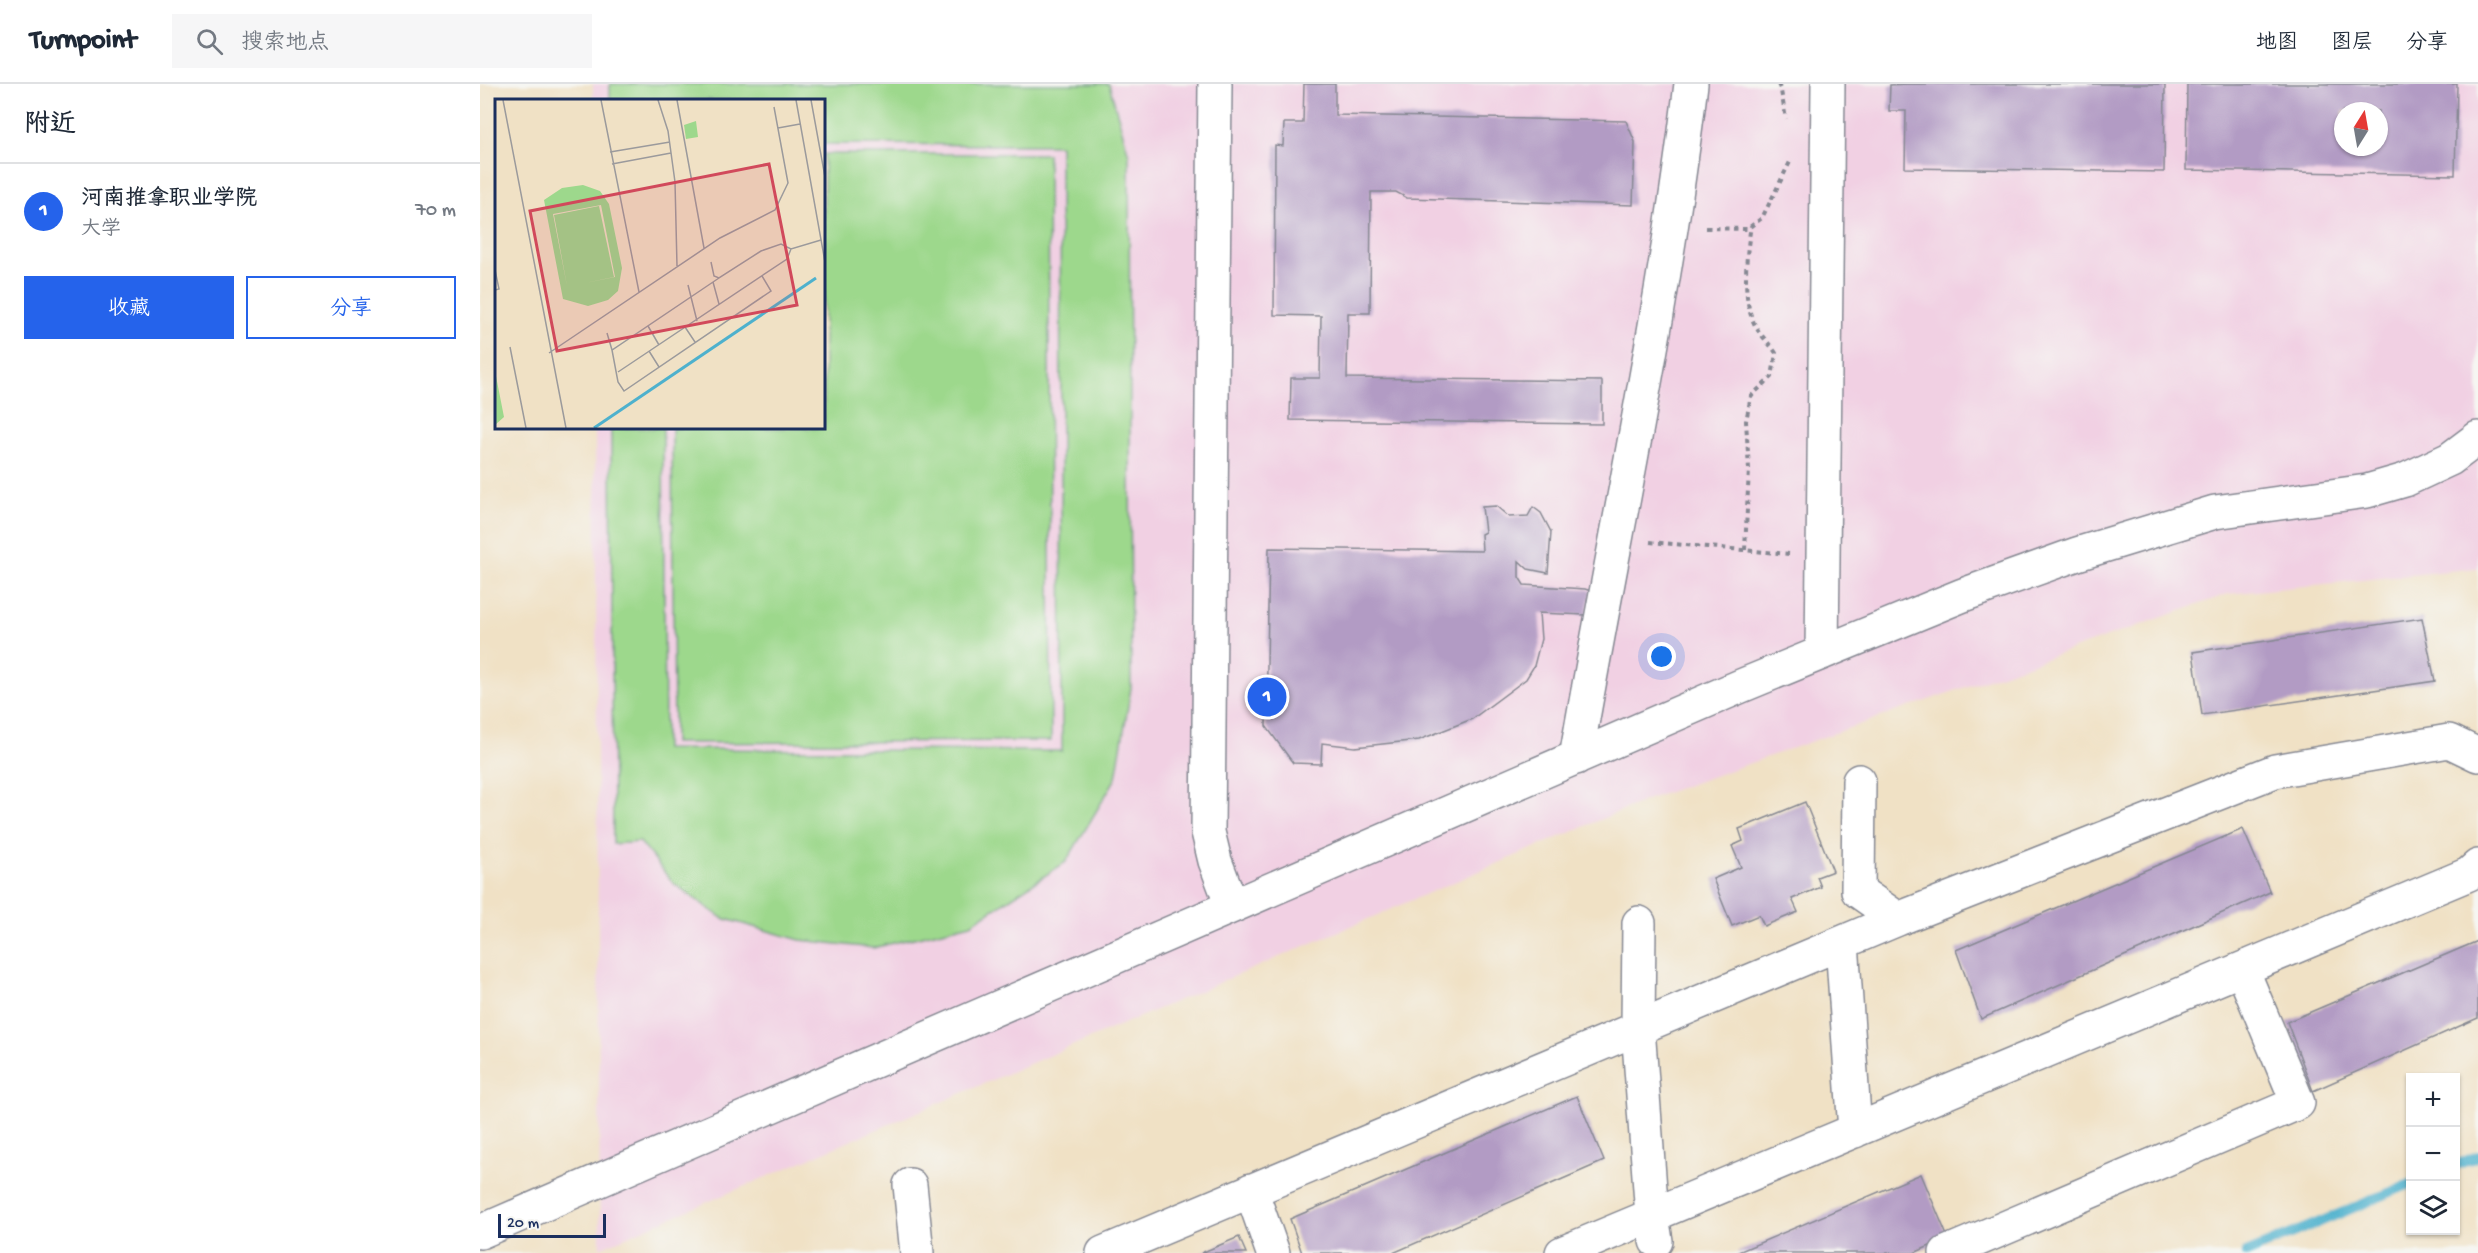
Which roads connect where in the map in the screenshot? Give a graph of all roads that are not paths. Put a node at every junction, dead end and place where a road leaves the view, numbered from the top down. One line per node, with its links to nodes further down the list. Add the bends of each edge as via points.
1 (1215, 84): 10 (lane, via 1208,832)
2 (1691, 84): 7 (lane, via 1672,226)
3 (1828, 84): 5 (lane)
4 (2478, 438): 5 (lane, via 2450,459 2405,480 2367,491 2215,512 2077,554)
5 (1822, 653): 7 (lane)
6 (2478, 755): 11 (lane, via 2449,741 2275,771)
7 (1576, 758): 10 (lane)
8 (1859, 781): 11 (lane, via 1858,891)
9 (2478, 866): 14 (lane, via 2469,874)
10 (1232, 906): 20 (lane)
11 (1898, 919): 13 (lane)
12 (1639, 923): 15 (lane)
13 (1842, 943): 15 (lane); 16 (lane)
14 (2242, 969): 16 (lane); 25 (lane, via 2298,1103)
15 (1638, 1028): 18 (lane); 19 (lane)
16 (1855, 1131): 19 (lane)
17 (910, 1185): 21 (lane)
18 (1251, 1190): 22 (lane); 23 (lane)
19 (1654, 1228): 24 (lane)
20 (480, 1232)
21 (917, 1253)
22 (1103, 1253)
23 (1273, 1253)
24 (1562, 1253)
25 (1946, 1253)

